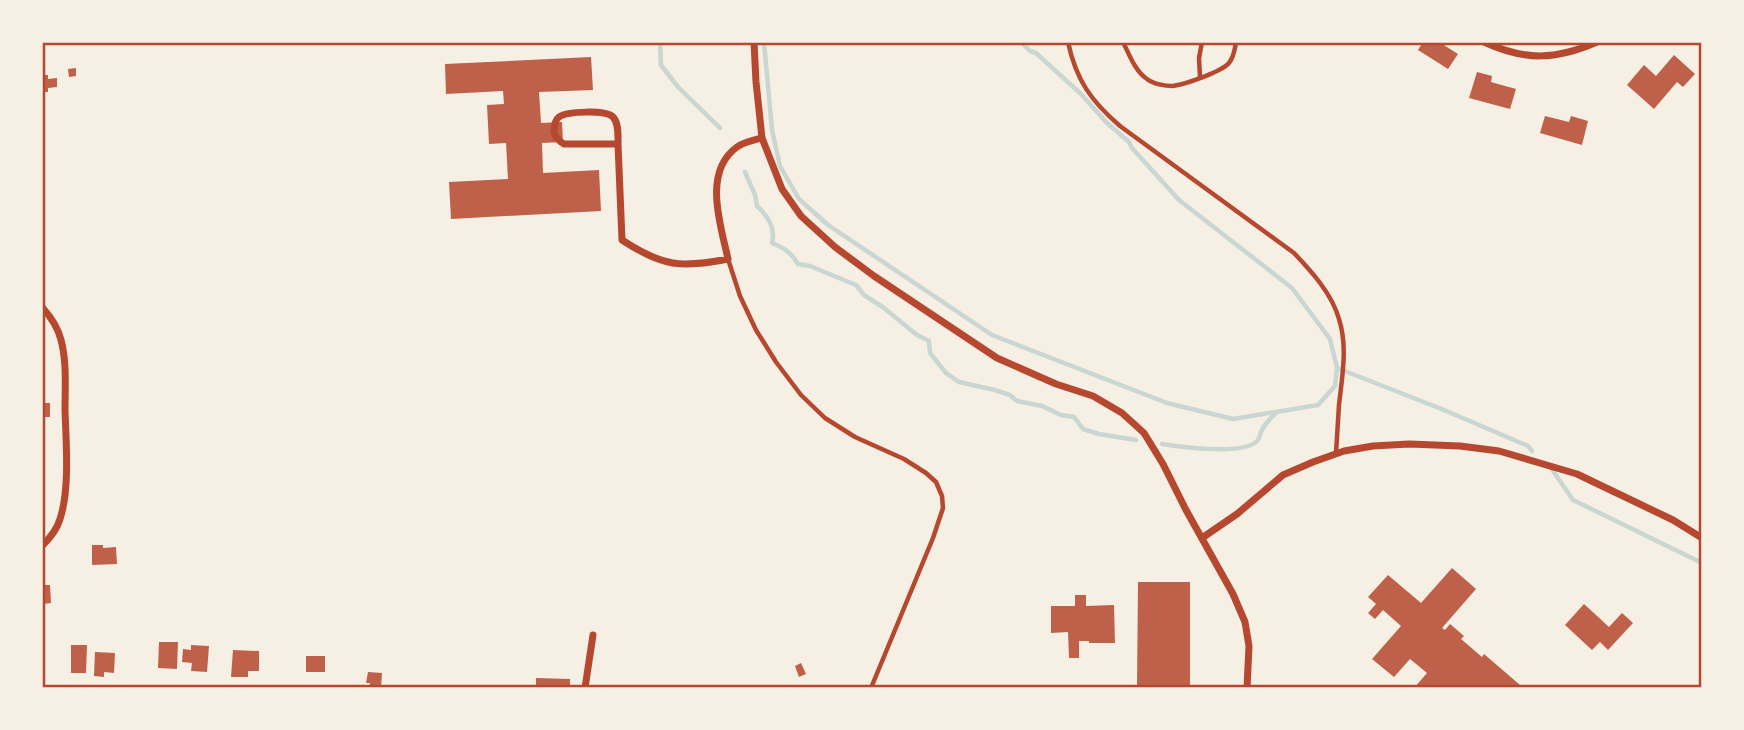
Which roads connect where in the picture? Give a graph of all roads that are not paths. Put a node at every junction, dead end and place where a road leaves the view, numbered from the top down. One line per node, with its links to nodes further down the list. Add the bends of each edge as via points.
1 (754, 42): 9 (street)
2 (1068, 42): 13 (lane, via 1078,77 1101,110 1294,253 1332,301 1344,360)
3 (1123, 42): 8 (lane, via 1147,80 1171,86)
4 (1202, 42): 8 (lane)
5 (1236, 42): 8 (lane, via 1226,66)
6 (1484, 42): 7 (street, via 1534,57 1566,54)
7 (1597, 42)
8 (1200, 77)
9 (762, 138): 11 (street, via 737,147 718,176 720,223); 14 (street, via 782,188 801,216 835,247 998,358 1093,396 1144,433)
10 (618, 144): 10 (street, via 615,120 607,114 563,114 555,125 555,136 564,144); 11 (street, via 622,240 671,263 694,265)
11 (728, 259): 19 (lane, via 756,330 801,395 855,437 926,473 942,496 933,538)
12 (42, 307): 16 (street, via 62,345 66,452 62,515)
13 (1336, 453): 14 (street, via 1283,475); 15 (street, via 1409,444 1499,451 1577,474)
14 (1202, 538): 20 (street, via 1245,622)
15 (1702, 538)
16 (42, 546)
17 (593, 635): 18 (street)
18 (585, 688)
19 (871, 688)
20 (1247, 688)

